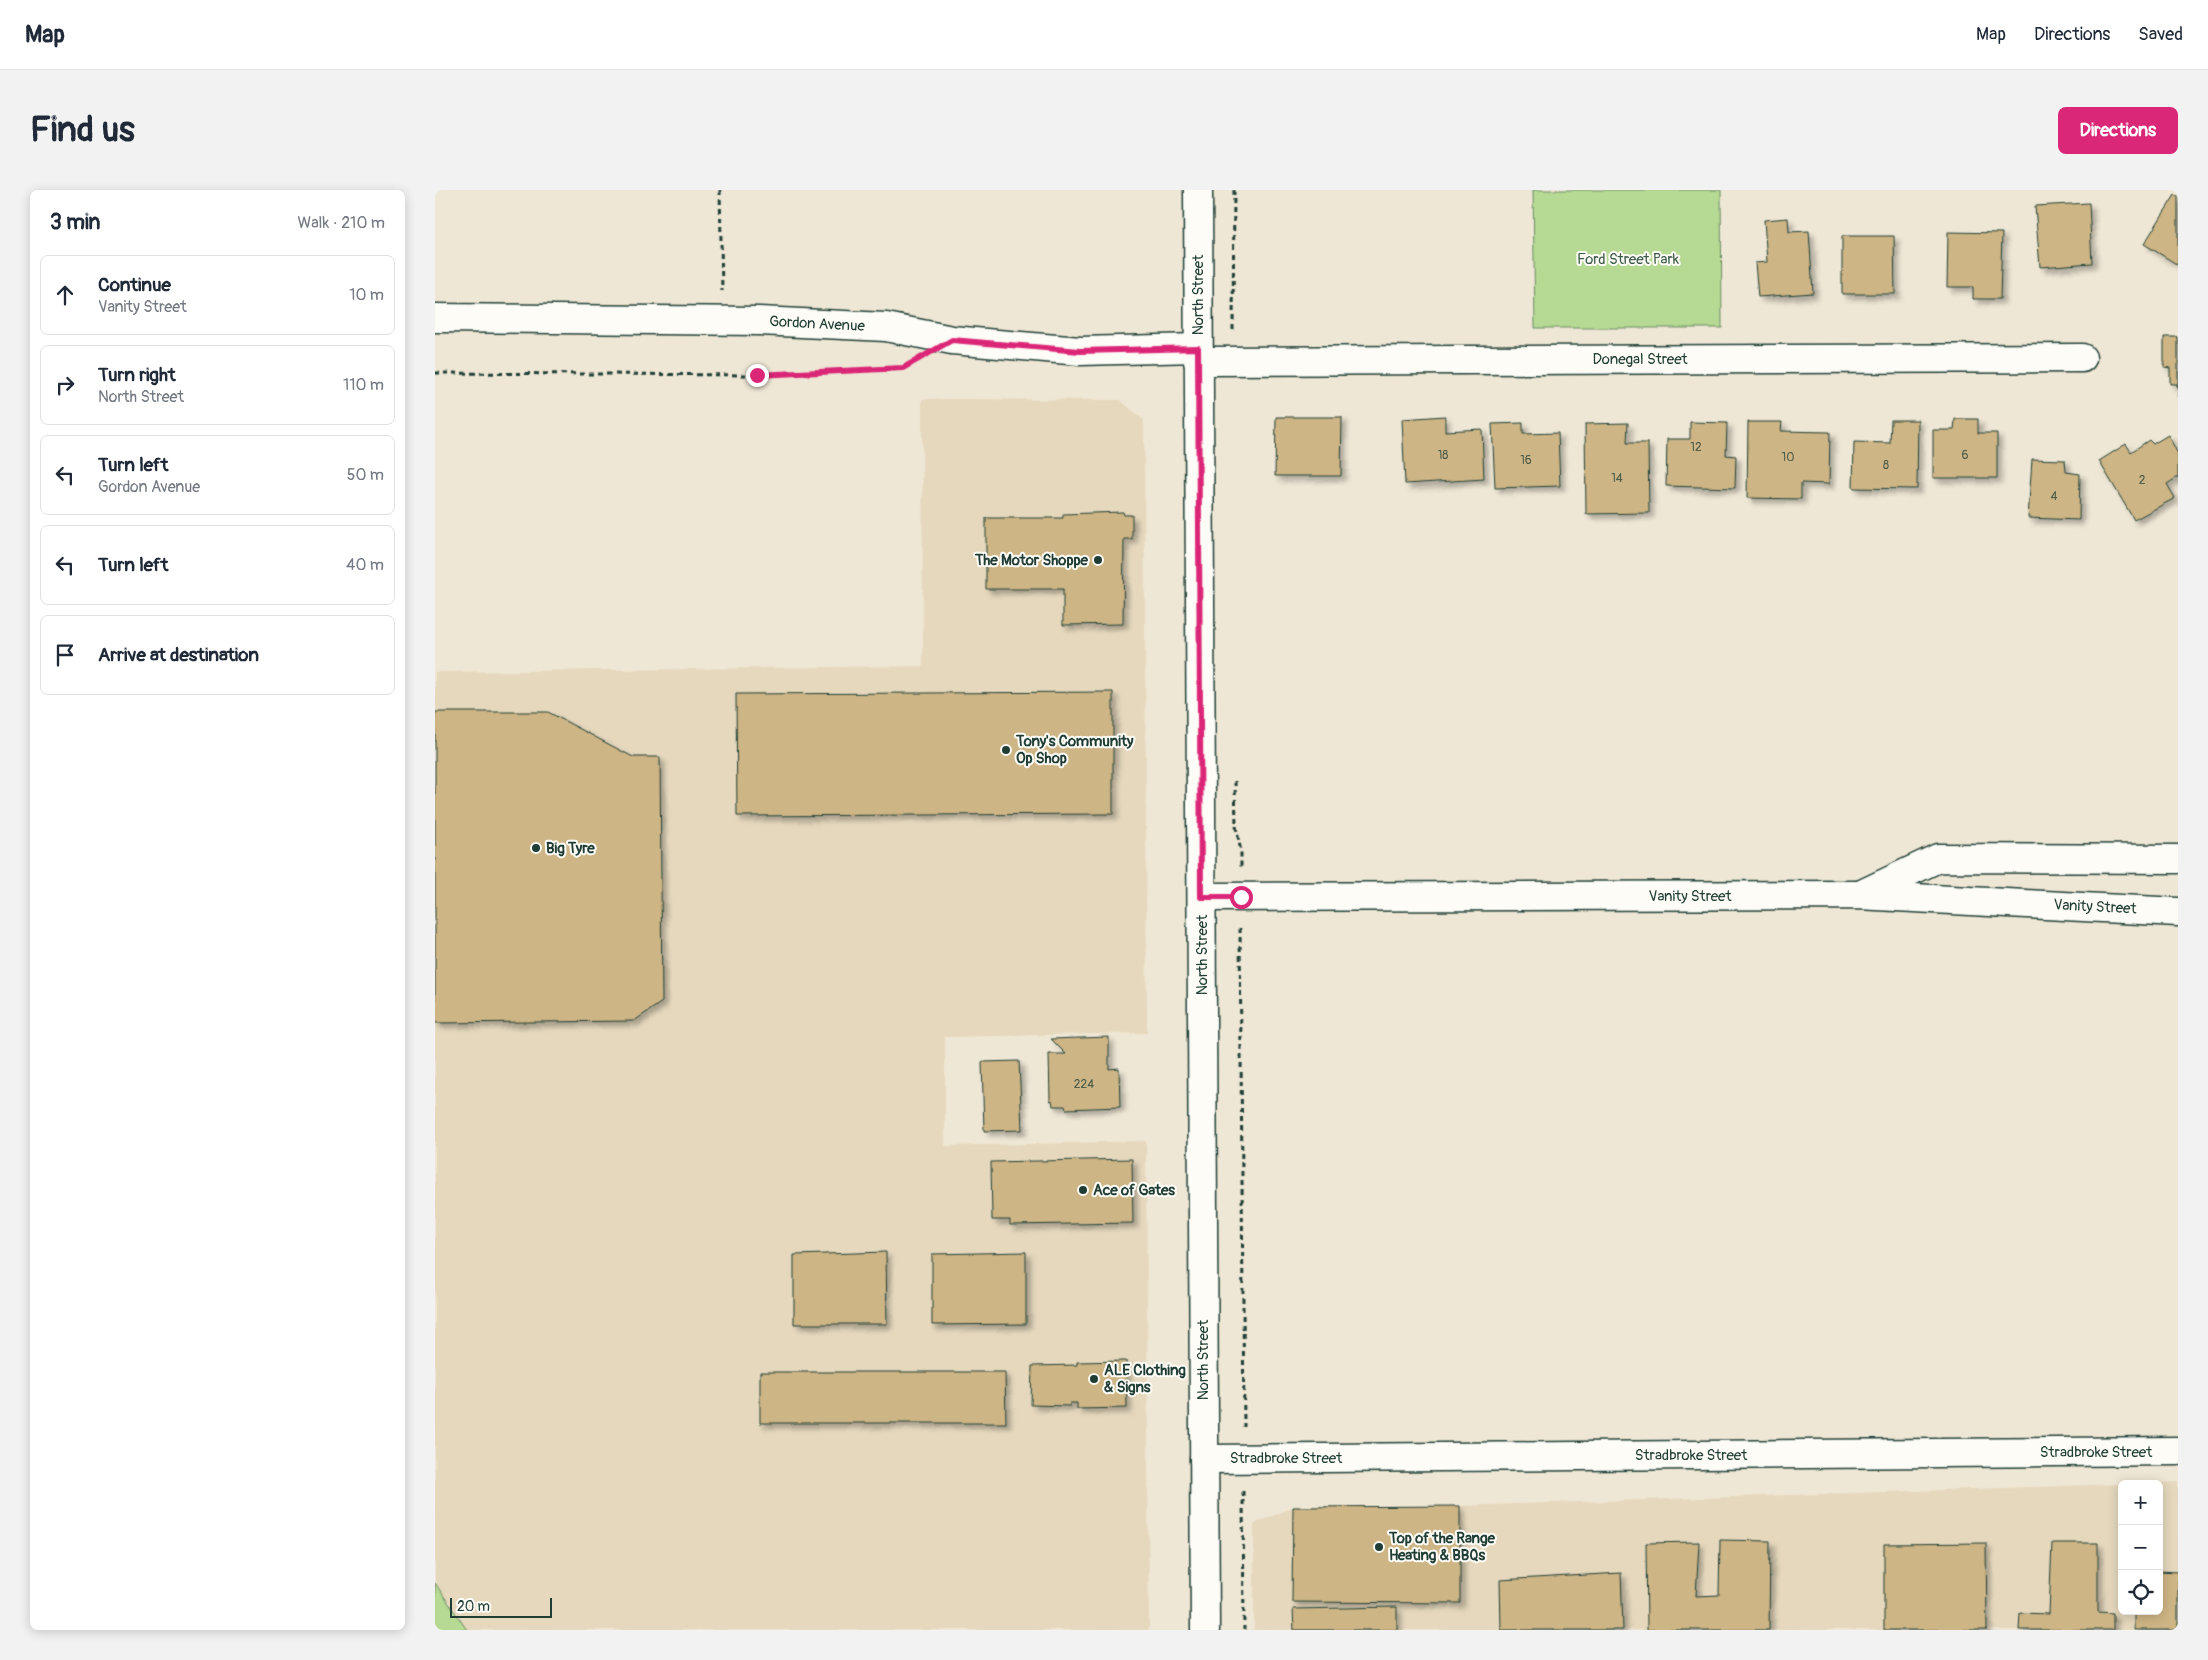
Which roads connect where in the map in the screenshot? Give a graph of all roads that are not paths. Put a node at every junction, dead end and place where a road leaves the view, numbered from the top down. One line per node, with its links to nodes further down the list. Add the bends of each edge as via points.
1 (1197, 190): 3 (street, North Street)
2 (435, 318): 3 (street, Gordon Avenue, via 759,321 886,327 952,340 1080,351)
3 (1198, 355): 4 (street, Donegal Street); 7 (street, North Street)
4 (2082, 358)
5 (2178, 859): 6 (street, via 1938,858)
6 (1858, 895): 7 (street, Vanity Street); 8 (street, Vanity Street)
7 (1201, 897): 10 (street, North Street)
8 (2178, 912)
9 (2178, 1451): 10 (street, Stradbroke Street)
10 (1204, 1459): 11 (street, North Street)
11 (1205, 1630)

